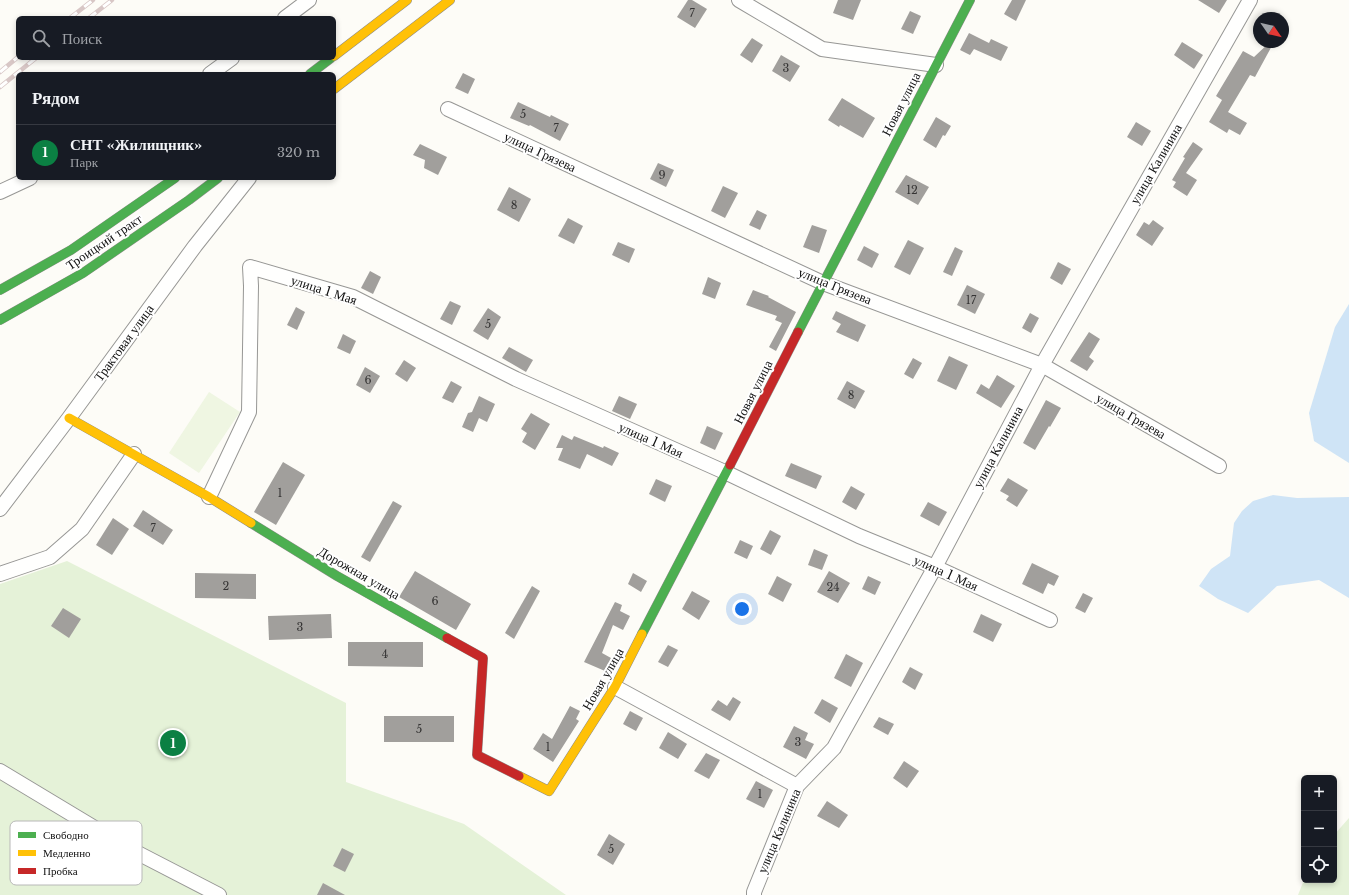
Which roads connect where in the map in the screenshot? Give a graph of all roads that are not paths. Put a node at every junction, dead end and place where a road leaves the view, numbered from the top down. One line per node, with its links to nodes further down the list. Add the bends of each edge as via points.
1 (309, 0): 7 (street)
2 (407, 0): 8 (street)
3 (450, 0): 14 (street)
4 (739, 0): 11 (street, via 822,49)
5 (970, 0): 11 (street, Новая улица)
6 (1250, 0): 24 (street, улица Калинина)
7 (288, 16)
8 (336, 54)
9 (229, 60): 12 (street)
10 (328, 60): 13 (street)
11 (936, 64): 21 (street, Новая улица)
12 (213, 72)
13 (313, 72)
14 (336, 87)
15 (448, 109): 21 (street, улица Грязева)
16 (26, 180): 20 (street)
17 (171, 180): 22 (street, Троицкий тракт, via 71,250)
18 (215, 180): 23 (street, Троицкий тракт, via 83,273)
19 (247, 180): 25 (street, Трактовая улица, via 195,246)
20 (0, 192)
21 (823, 283): 24 (street, улица Грязева); 28 (street, Новая улица)
22 (0, 290)
23 (0, 320)
24 (1042, 365): 27 (street, улица Грязева); 31 (street, улица Калинина)
25 (69, 418): 26 (street, Дорожная улица); 30 (street, Трактовая улица)
26 (134, 454): 29 (street, Дорожная улица); 32 (street, via 82,529 50,557)
27 (1219, 466)
28 (726, 473): 29 (street, улица 1 Мая, via 516,379 353,297 250,267 249,412); 31 (street, улица 1 Мая, via 859,536); 34 (street, Новая улица)
29 (209, 497): 37 (street, Дорожная улица, via 337,576 483,658 476,755)
30 (0, 509)
31 (936, 567): 33 (street, улица 1 Мая); 36 (street, улица Калинина, via 834,748)
32 (0, 574)
33 (1050, 620)
34 (615, 687): 36 (street); 37 (street, Новая улица)
35 (0, 771): 38 (street)
36 (797, 786): 41 (street, улица Калинина)
37 (549, 791)
38 (83, 821)
39 (142, 855): 40 (street)
40 (219, 895)
41 (754, 895)

